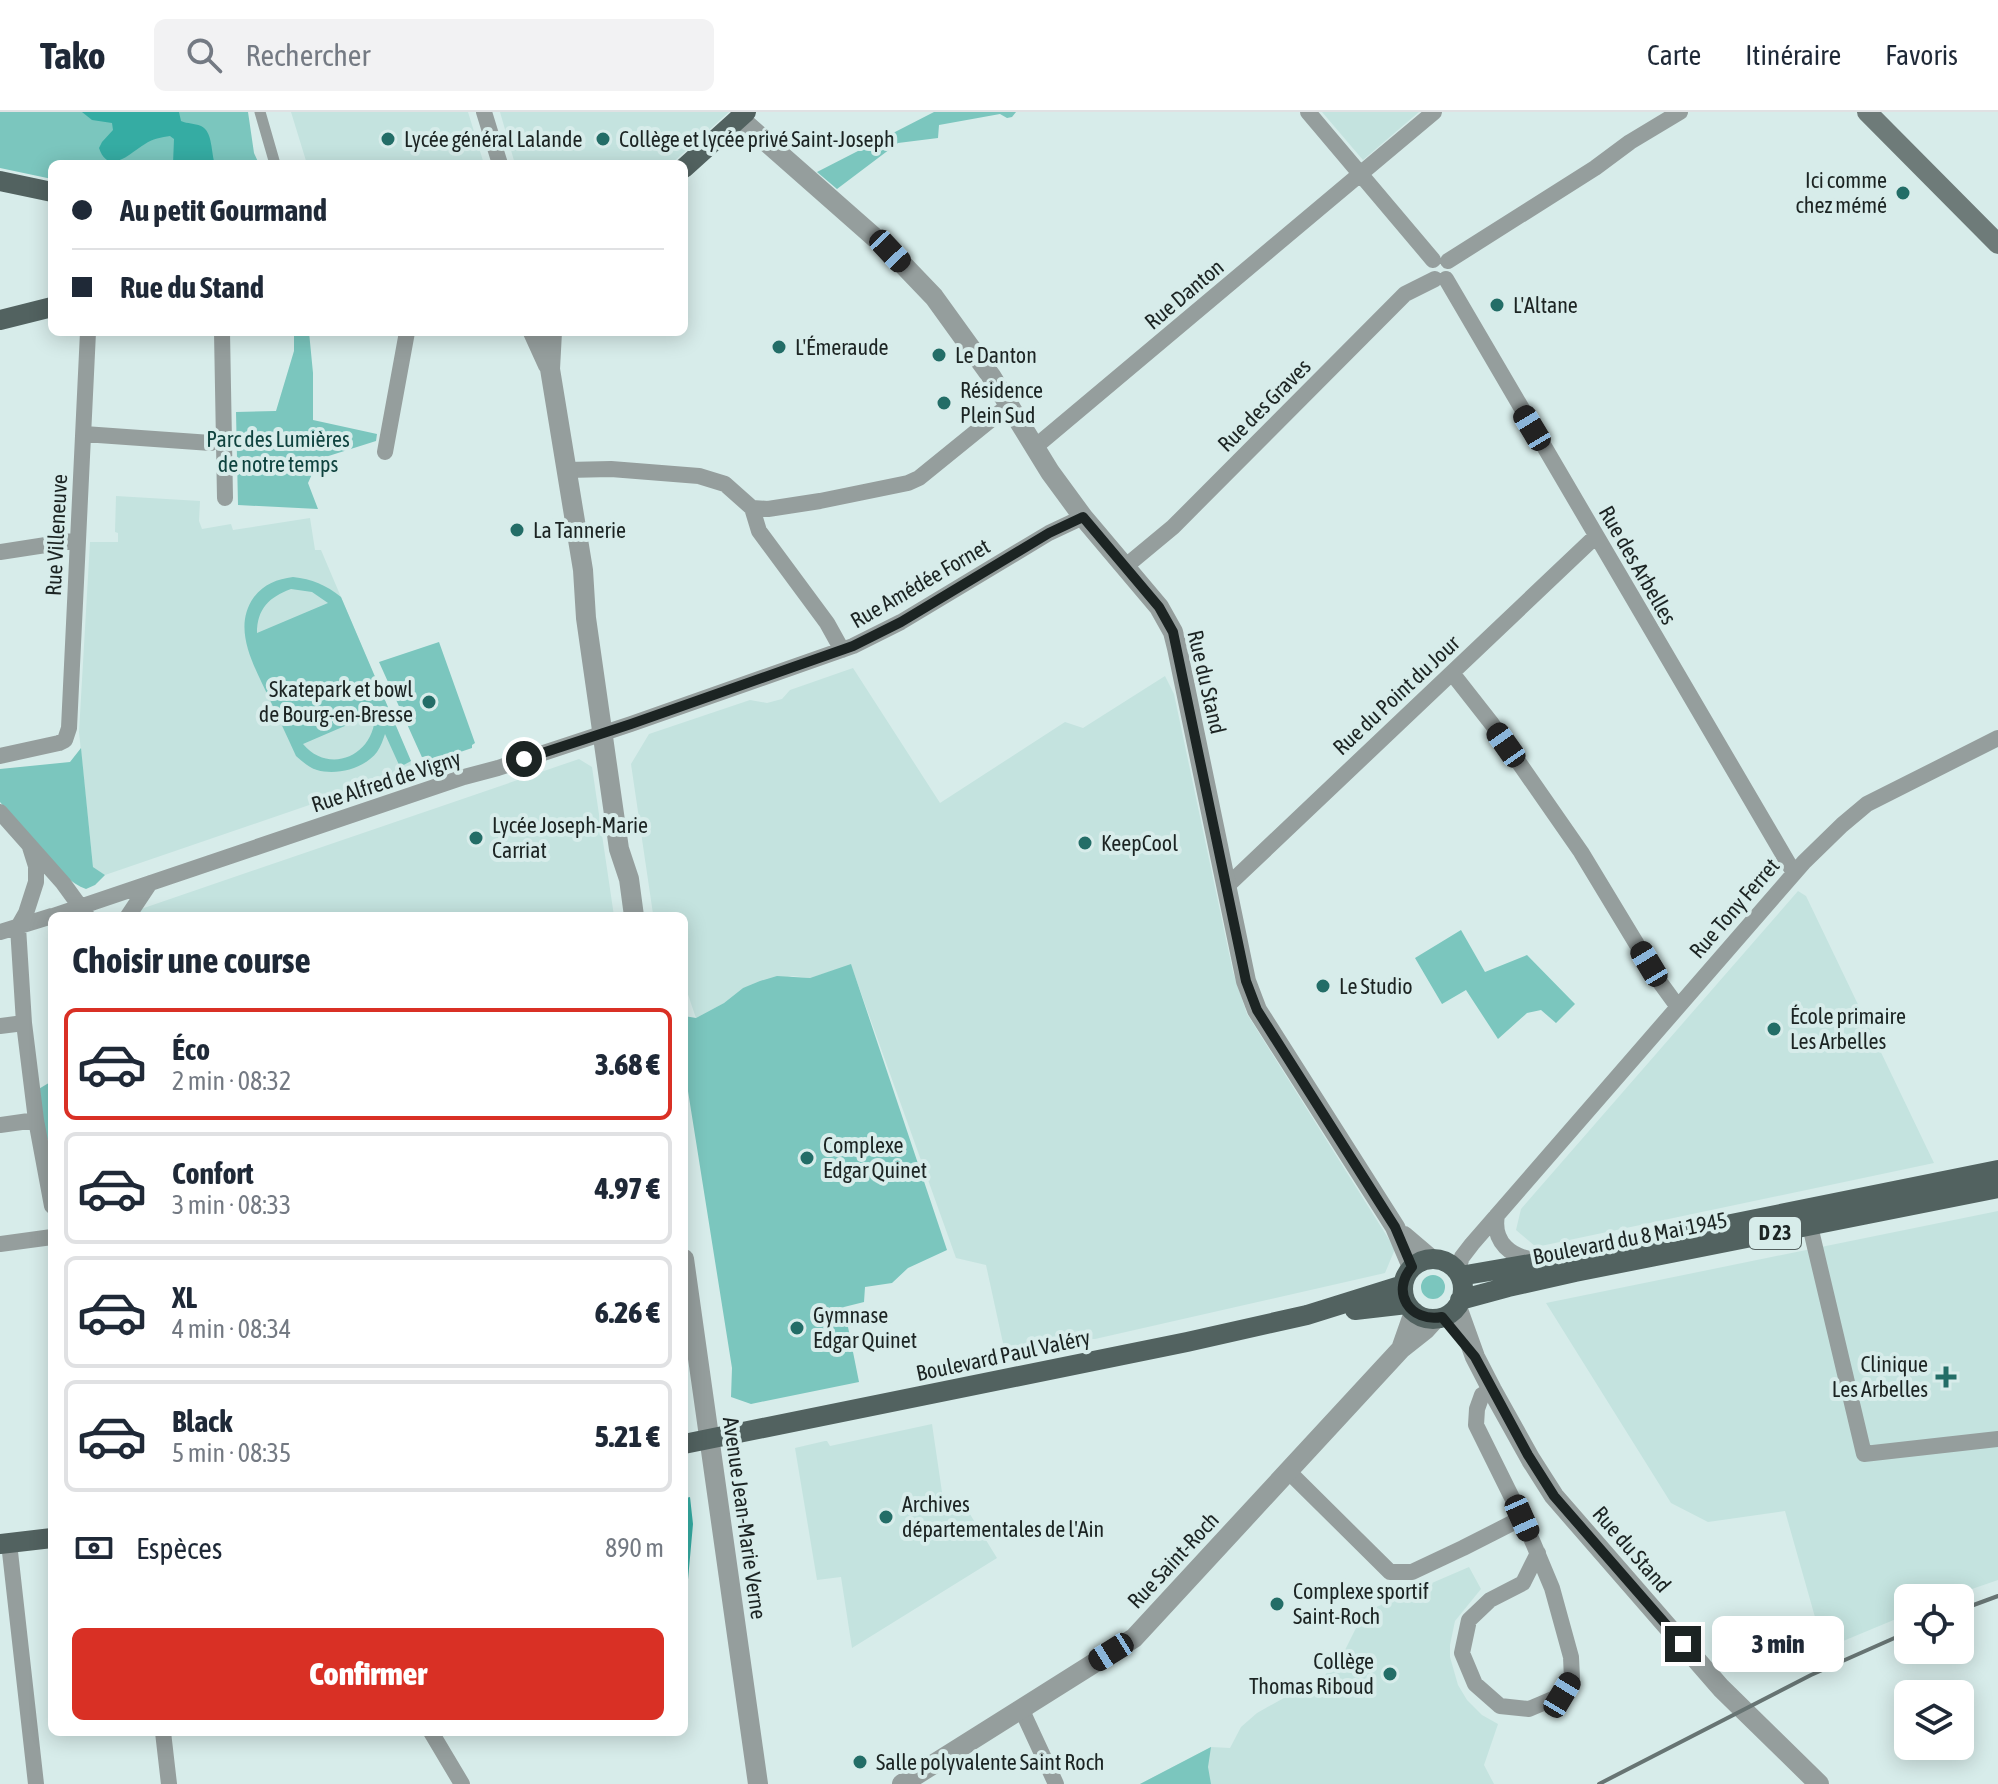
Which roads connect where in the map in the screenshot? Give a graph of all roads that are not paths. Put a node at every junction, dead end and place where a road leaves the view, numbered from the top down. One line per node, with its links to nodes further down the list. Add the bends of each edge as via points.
1 (260, 112): 8 (street)
2 (484, 112): 9 (street)
3 (1308, 112): 11 (street)
4 (1434, 112): 11 (street, Rue Danton)
5 (1680, 112): 15 (street)
6 (1867, 112): 14 (main road)
7 (742, 115): 10 (main road); 26 (street, Rue du Stand, via 934,297)
8 (274, 160)
9 (499, 160)
10 (688, 164)
11 (1361, 174): 15 (street); 29 (street, Rue Danton)
12 (0, 181): 13 (main road)
13 (48, 191)
14 (1998, 244)
15 (1441, 261): 16 (street, via 1429,270)
16 (1440, 279): 35 (street, Rue des Arbelles); 38 (street, Rue des Graves, via 1405,294 1173,527)
17 (48, 308): 18 (main road)
18 (0, 320)
19 (88, 336): 27 (street, Rue Villeneuve)
20 (222, 336): 32 (street)
21 (406, 336): 30 (street)
22 (535, 336): 25 (street)
23 (543, 336): 25 (street)
24 (552, 336): 25 (street)
25 (550, 369): 31 (street)
26 (1009, 405): 29 (street, Rue du Stand); 33 (street, via 908,483)
27 (84, 434): 28 (street); 36 (street, Rue Villeneuve)
28 (211, 443)
29 (1035, 447): 34 (street, Rue du Stand)
30 (385, 452)
31 (567, 470): 33 (street, via 699,476 725,484); 41 (street)
32 (225, 498)
33 (752, 508): 39 (street, Rue Amédée Fornet, via 759,531)
34 (1083, 517): 38 (street, Rue du Stand); 39 (street, Rue Amédée Fornet)
35 (1596, 536): 40 (street, Rue du Point du Jour); 46 (street, Rue des Arbelles)
36 (78, 540): 37 (street); 43 (street, Rue Villeneuve, via 65,740)
37 (0, 552)
38 (1126, 566): 48 (street, Rue du Stand, via 1173,632)
39 (842, 650): 41 (street, Rue Alfred de Vigny)
40 (1452, 673): 48 (street, Rue du Point du Jour); 55 (street, via 1581,852)
41 (603, 733): 47 (street, Rue Alfred de Vigny); 51 (street)
42 (1998, 738): 46 (street, Rue Tony Ferret, via 1867,804)
43 (0, 756)
44 (0, 812): 45 (street)
45 (30, 847): 49 (street); 53 (street, via 36,882)
46 (1794, 873): 55 (street, Rue Tony Ferret)
47 (150, 883): 49 (street, Rue Alfred de Vigny); 50 (street)
48 (1226, 887): 69 (street, Rue du Stand, via 1257,1010 1395,1227 1414,1247)
49 (84, 911)
50 (131, 912)
51 (633, 912)
52 (48, 917): 53 (street, Rue Alfred de Vigny)
53 (18, 927): 54 (street, Rue Alfred de Vigny); 56 (street)
54 (0, 932)
55 (1678, 1007): 63 (street, Rue Tony Ferret)
56 (24, 1023): 57 (street); 58 (street)
57 (0, 1026)
58 (36, 1120): 59 (street); 61 (street)
59 (0, 1125)
60 (1998, 1170): 67 (main road, Boulevard du 8 Mai 1945 / D 23, via 1955,1174)
61 (48, 1184)
62 (1998, 1188): 64 (main road, Boulevard du 8 Mai 1945 / D 23)
63 (1497, 1215): 67 (street, via 1496,1229 1508,1251); 68 (street, Rue Tony Ferret, via 1462,1257)
64 (1810, 1226): 71 (main road, Boulevard du 8 Mai 1945 / D 23, via 1508,1287); 74 (street, via 1864,1454)
65 (48, 1238): 66 (street)
66 (0, 1244)
67 (1548, 1261): 68 (main road, Boulevard du 8 Mai 1945 / D 23)
68 (1458, 1274): 69 (main road, via 1447,1263); 71 (main road, via 1462,1292)
69 (1413, 1286): 71 (main road, via 1428,1318); 72 (street, Rue Saint-Roch); 75 (main road, Boulevard Paul Valéry, via 1144,1351)
70 (688, 1288): 75 (street, Avenue Jean-Marie Verne)
71 (1449, 1311): 72 (street, Rue Saint-Roch); 73 (street, Rue du Stand)
72 (1401, 1349): 77 (street, Rue Saint-Roch)
73 (1492, 1390): 78 (street, via 1482,1395 1476,1425); 91 (street, Rue du Stand, via 1554,1496 1721,1688)
74 (1998, 1439)
75 (709, 1440): 76 (main road, Boulevard Paul Valéry); 88 (street, Avenue Jean-Marie Verne)
76 (688, 1443)
77 (1288, 1471): 78 (street, via 1390,1572 1412,1572); 82 (street, Rue Saint-Roch, via 1134,1638)
78 (1522, 1518): 81 (street)
79 (48, 1539): 80 (main road)
80 (5, 1544): 85 (street)
81 (1538, 1553): 81 (street, via 1523,1583 1490,1600 1469,1620 1462,1653 1475,1684 1500,1706 1529,1709 1562,1695 1572,1679 1571,1657)
82 (1023, 1707): 89 (street, Rue Saint-Roch); 90 (street)
83 (163, 1736): 86 (street)
84 (433, 1736): 87 (street)
85 (36, 1784)
86 (169, 1784)
87 (462, 1784)
88 (758, 1784)
89 (902, 1784)
90 (1056, 1784)
91 (1819, 1784)

